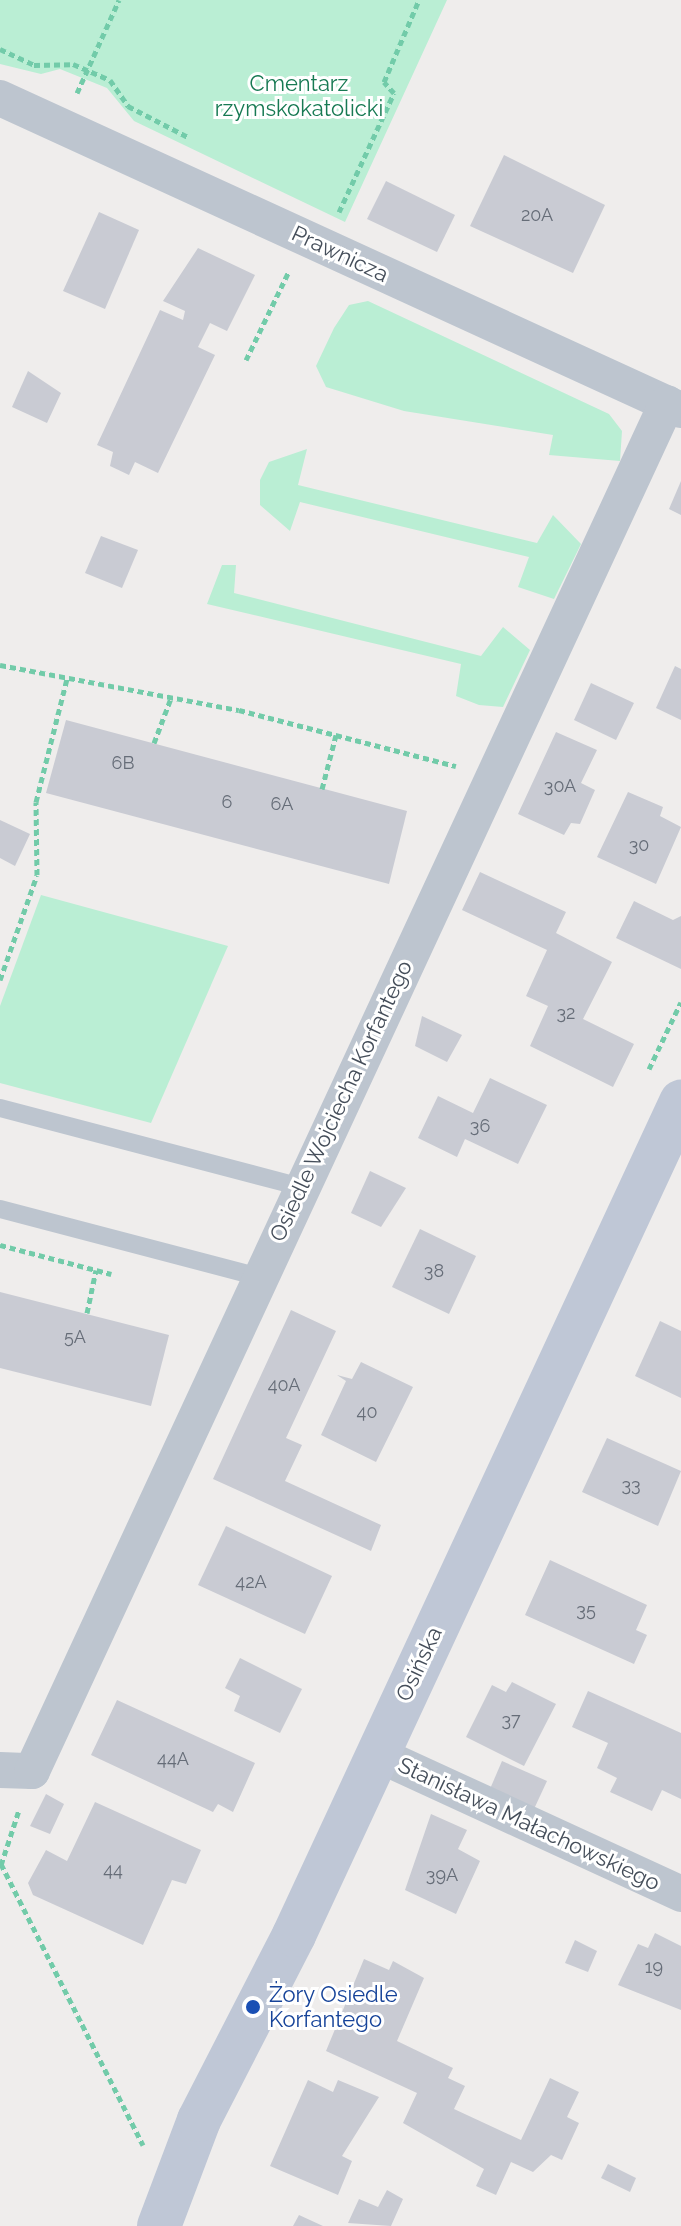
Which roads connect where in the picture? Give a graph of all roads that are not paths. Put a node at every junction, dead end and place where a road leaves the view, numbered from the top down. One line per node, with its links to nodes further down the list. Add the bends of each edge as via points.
1 (0, 98): 2 (street, Prawnicza)
2 (674, 407): 5 (street, Osiedle Wojciecha Korfantego, via 491,776)
3 (681, 1102): 8 (street, Osińska)
4 (0, 1108): 5 (lane)
5 (301, 1187): 7 (street, Osiedle Wojciecha Korfantego)
6 (0, 1209): 7 (lane)
7 (260, 1277): 9 (street, Osiedle Wojciecha Korfantego)
8 (377, 1754): 10 (street, Stanisława Małachowskiego); 11 (street, Osińska, via 199,2120)
9 (16, 1770)
10 (681, 1894)
11 (159, 2226)

